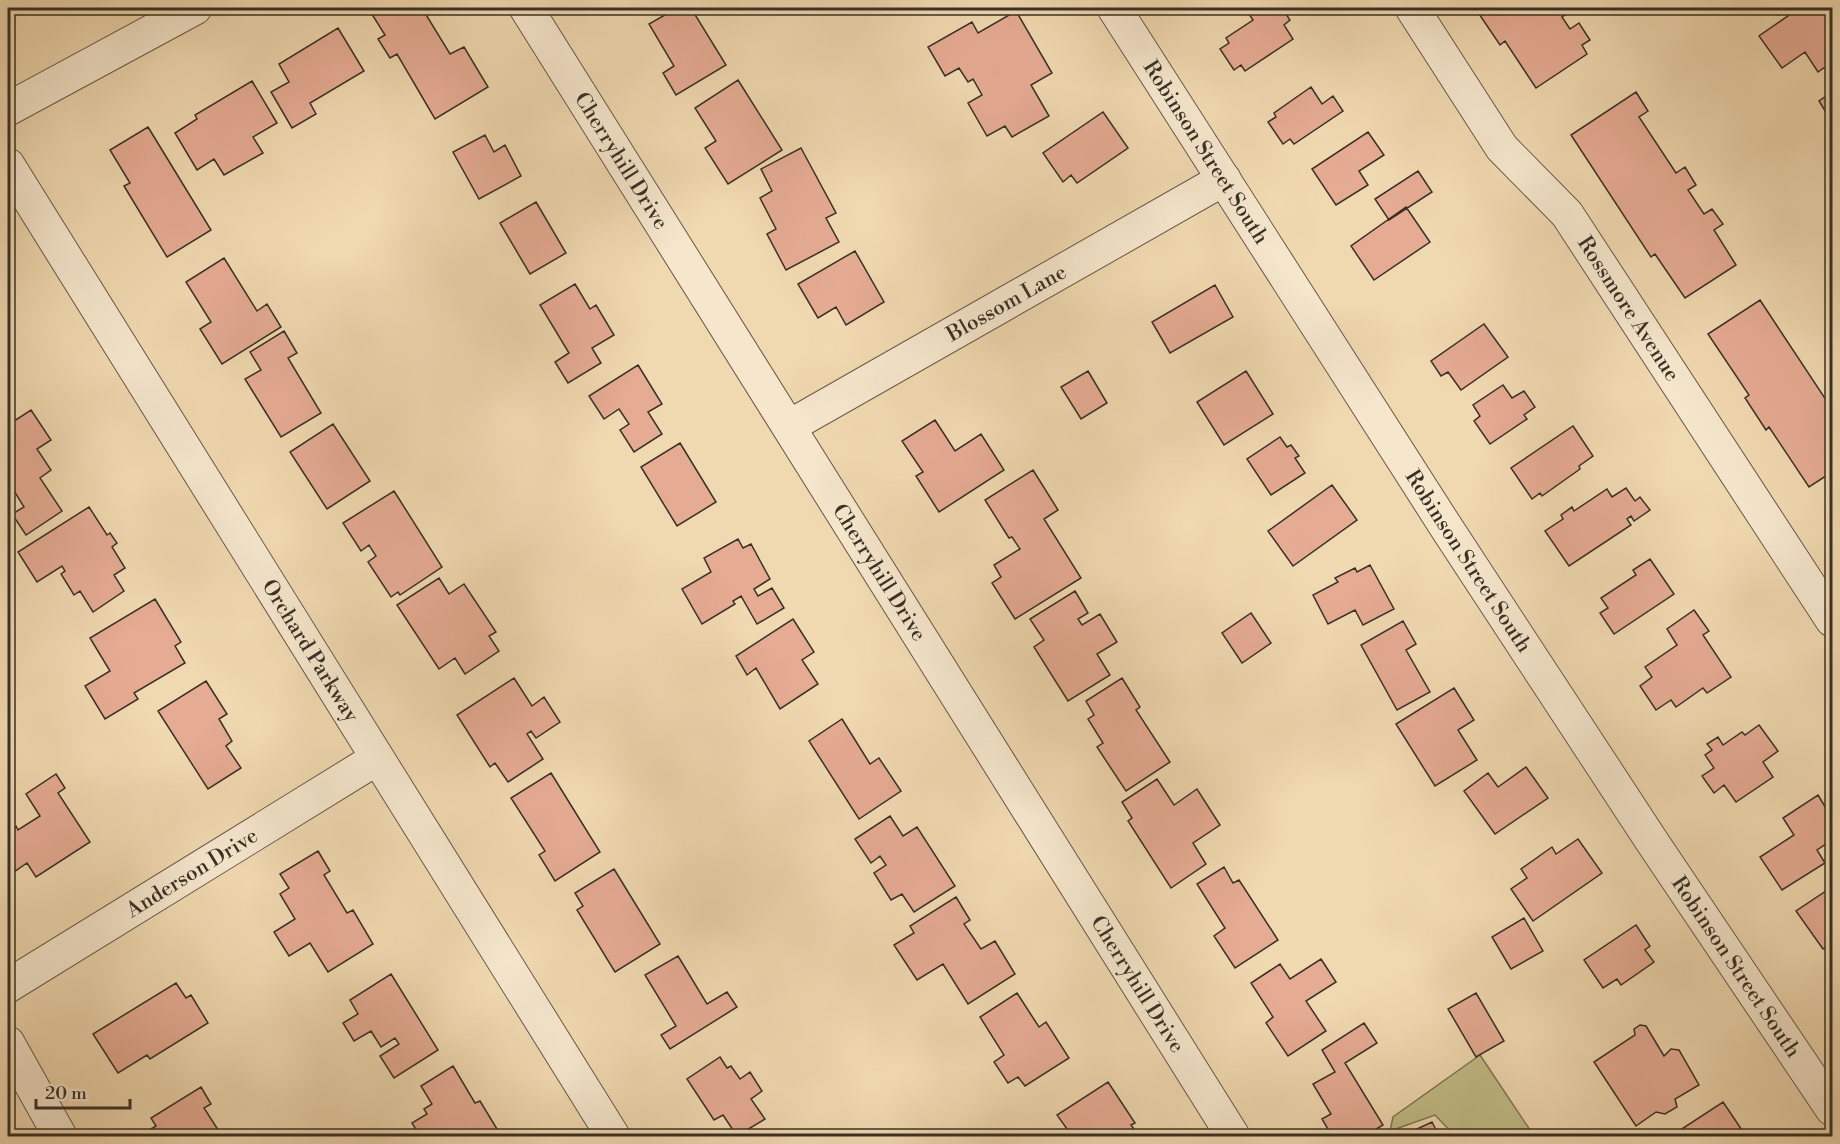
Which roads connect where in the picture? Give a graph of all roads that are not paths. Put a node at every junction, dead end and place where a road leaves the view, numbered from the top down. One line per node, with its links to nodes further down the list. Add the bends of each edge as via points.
1 (195, 8): 5 (street)
2 (526, 8): 8 (street, Cherryhill Drive)
3 (1114, 8): 7 (street, Robinson Street South)
4 (1412, 8): 9 (street, Rossmore Avenue, via 1502,148 1567,214)
5 (8, 109)
6 (8, 165): 10 (street, Orchard Parkway)
7 (1224, 179): 8 (street, Blossom Lane); 13 (street, Robinson Street South, via 1627,804)
8 (790, 426): 16 (street, Cherryhill Drive)
9 (1833, 620)
10 (376, 759): 11 (street, Anderson Drive); 15 (street, Orchard Parkway)
11 (8, 986)
12 (8, 1043): 14 (street)
13 (1833, 1109)
14 (56, 1135)
15 (613, 1137)
16 (1233, 1137)

